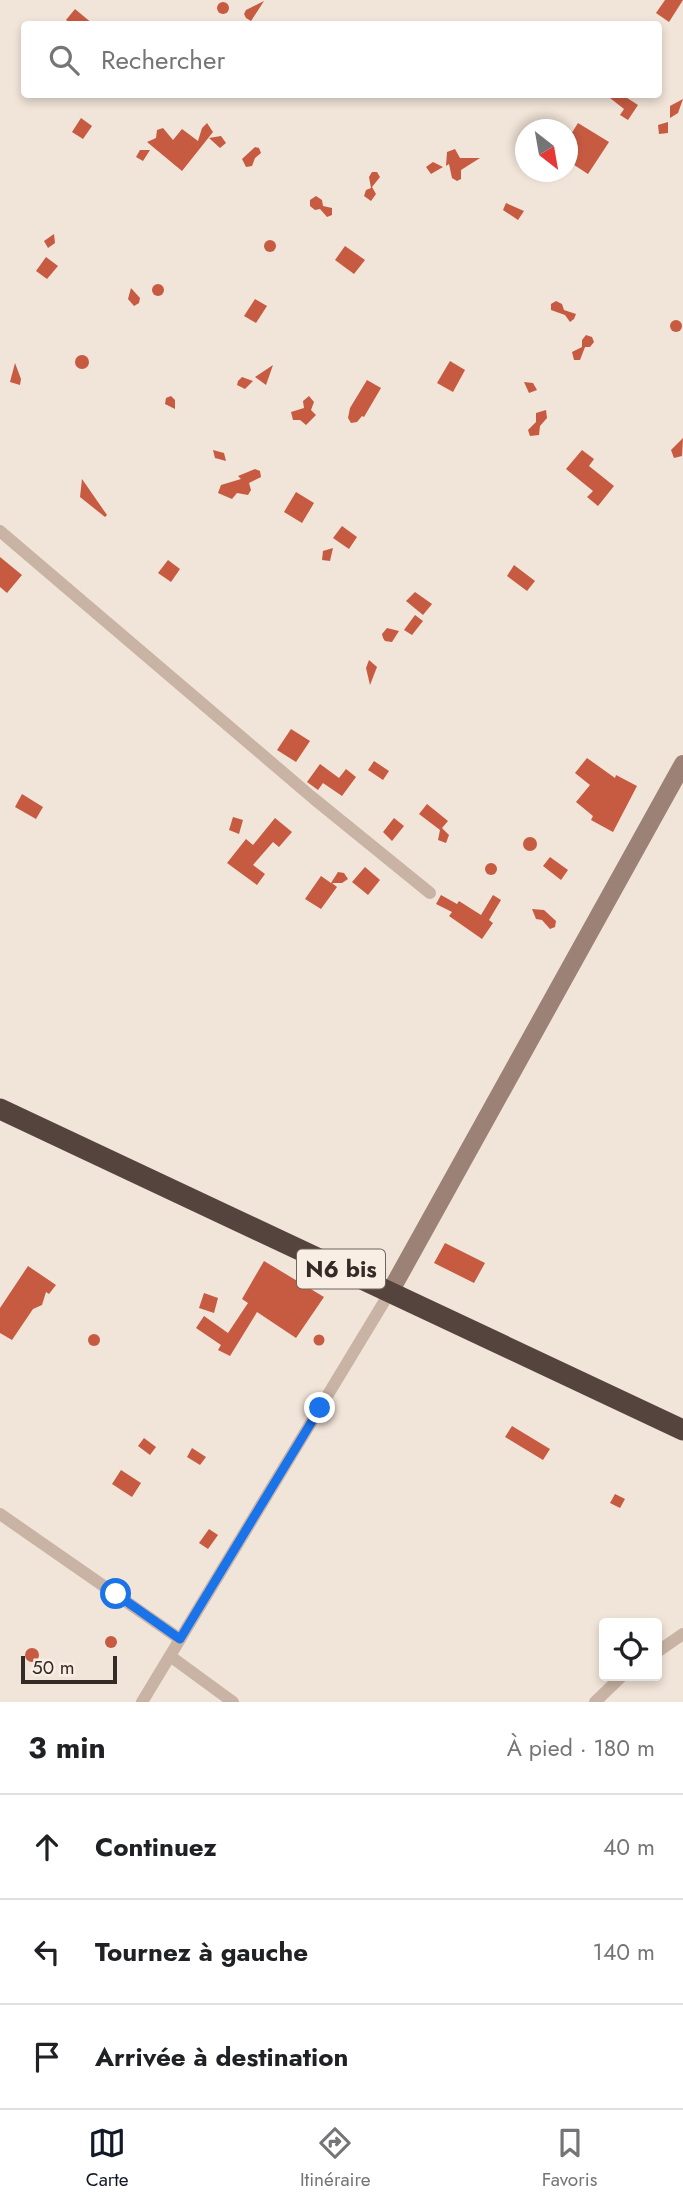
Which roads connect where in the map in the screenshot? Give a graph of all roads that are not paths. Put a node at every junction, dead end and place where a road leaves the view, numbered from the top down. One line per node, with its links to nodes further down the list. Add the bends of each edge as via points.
1 (0, 531): 3 (street)
2 (683, 764): 5 (street)
3 (429, 893)
4 (0, 1109): 5 (highway, N6 bis)
5 (390, 1292): 6 (highway, N6 bis); 9 (street)
6 (683, 1430)
7 (0, 1514): 9 (street)
8 (683, 1634): 10 (street)
9 (180, 1639): 11 (street)
10 (662, 1649)
11 (170, 1656): 13 (street); 14 (street)
12 (617, 1681): 15 (street)
13 (142, 1702)
14 (233, 1702)
15 (595, 1702)

